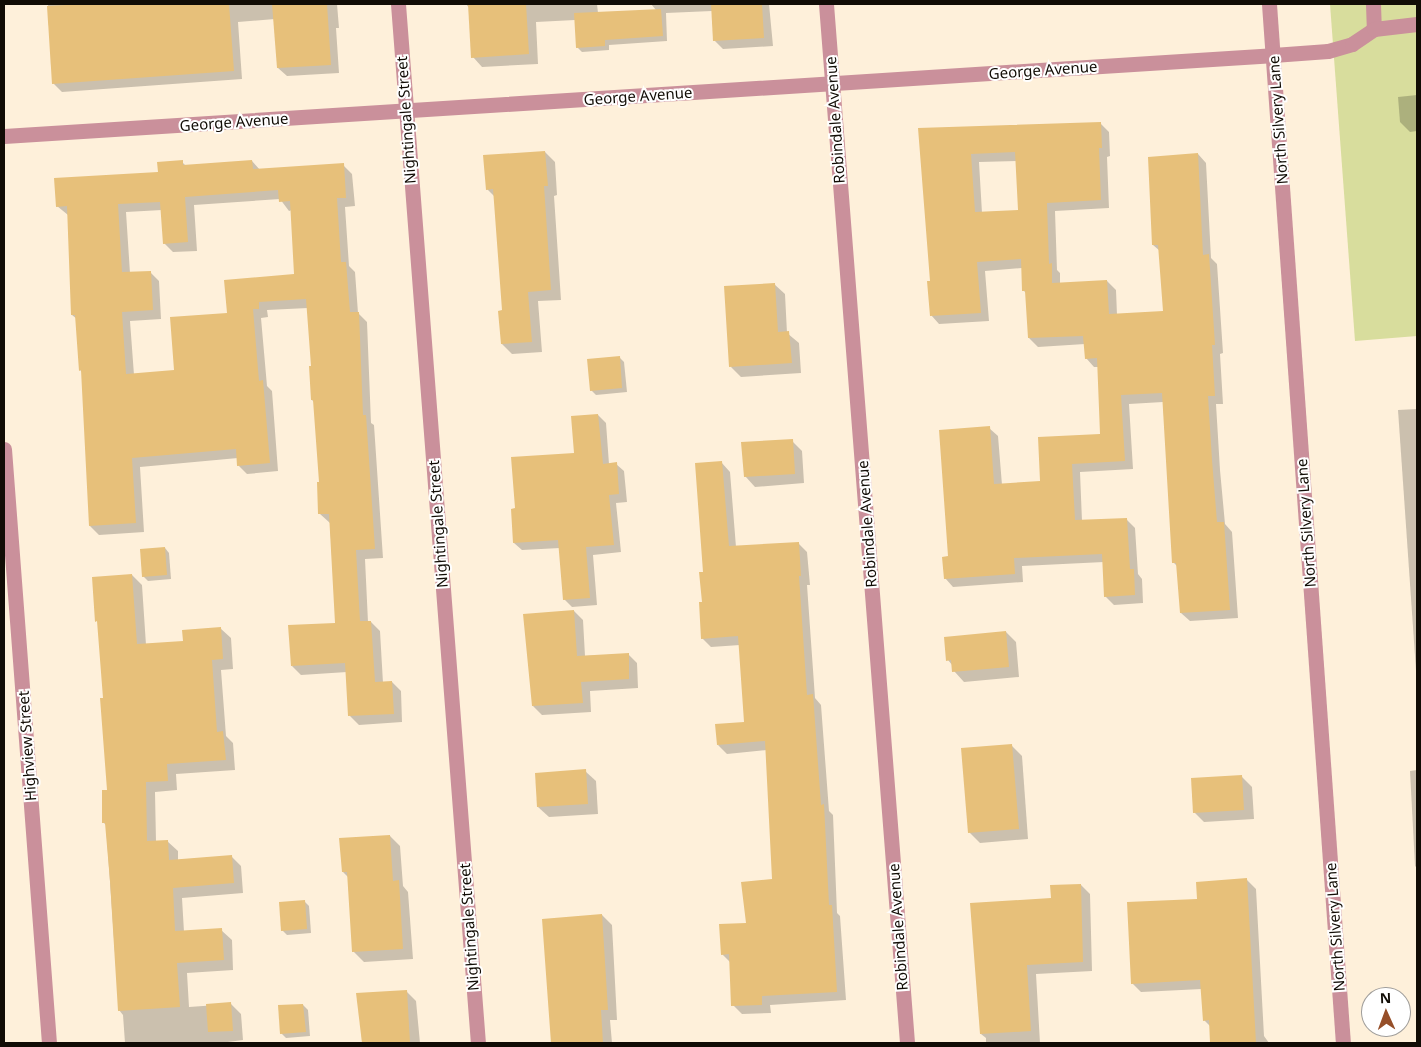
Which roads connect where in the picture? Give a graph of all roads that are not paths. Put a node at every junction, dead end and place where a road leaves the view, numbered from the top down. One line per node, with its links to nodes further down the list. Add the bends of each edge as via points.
1 (398, 4): 9 (street, Nightingale Street)
2 (826, 4): 8 (street, Robindale Avenue)
3 (1270, 4): 7 (street, North Silvery Lane)
4 (1373, 4): 6 (street)
5 (1417, 24): 6 (street)
6 (1374, 29): 7 (street, George Avenue, via 1352,44 1328,51)
7 (1273, 55): 8 (street, George Avenue); 15 (street, North Silvery Lane)
8 (832, 83): 9 (street, George Avenue); 14 (street, Robindale Avenue)
9 (406, 111): 10 (street, George Avenue); 13 (street, Nightingale Street)
10 (4, 136)
11 (4, 449): 12 (street, Highview Street)
12 (50, 1043)
13 (478, 1043)
14 (907, 1043)
15 (1343, 1043)

